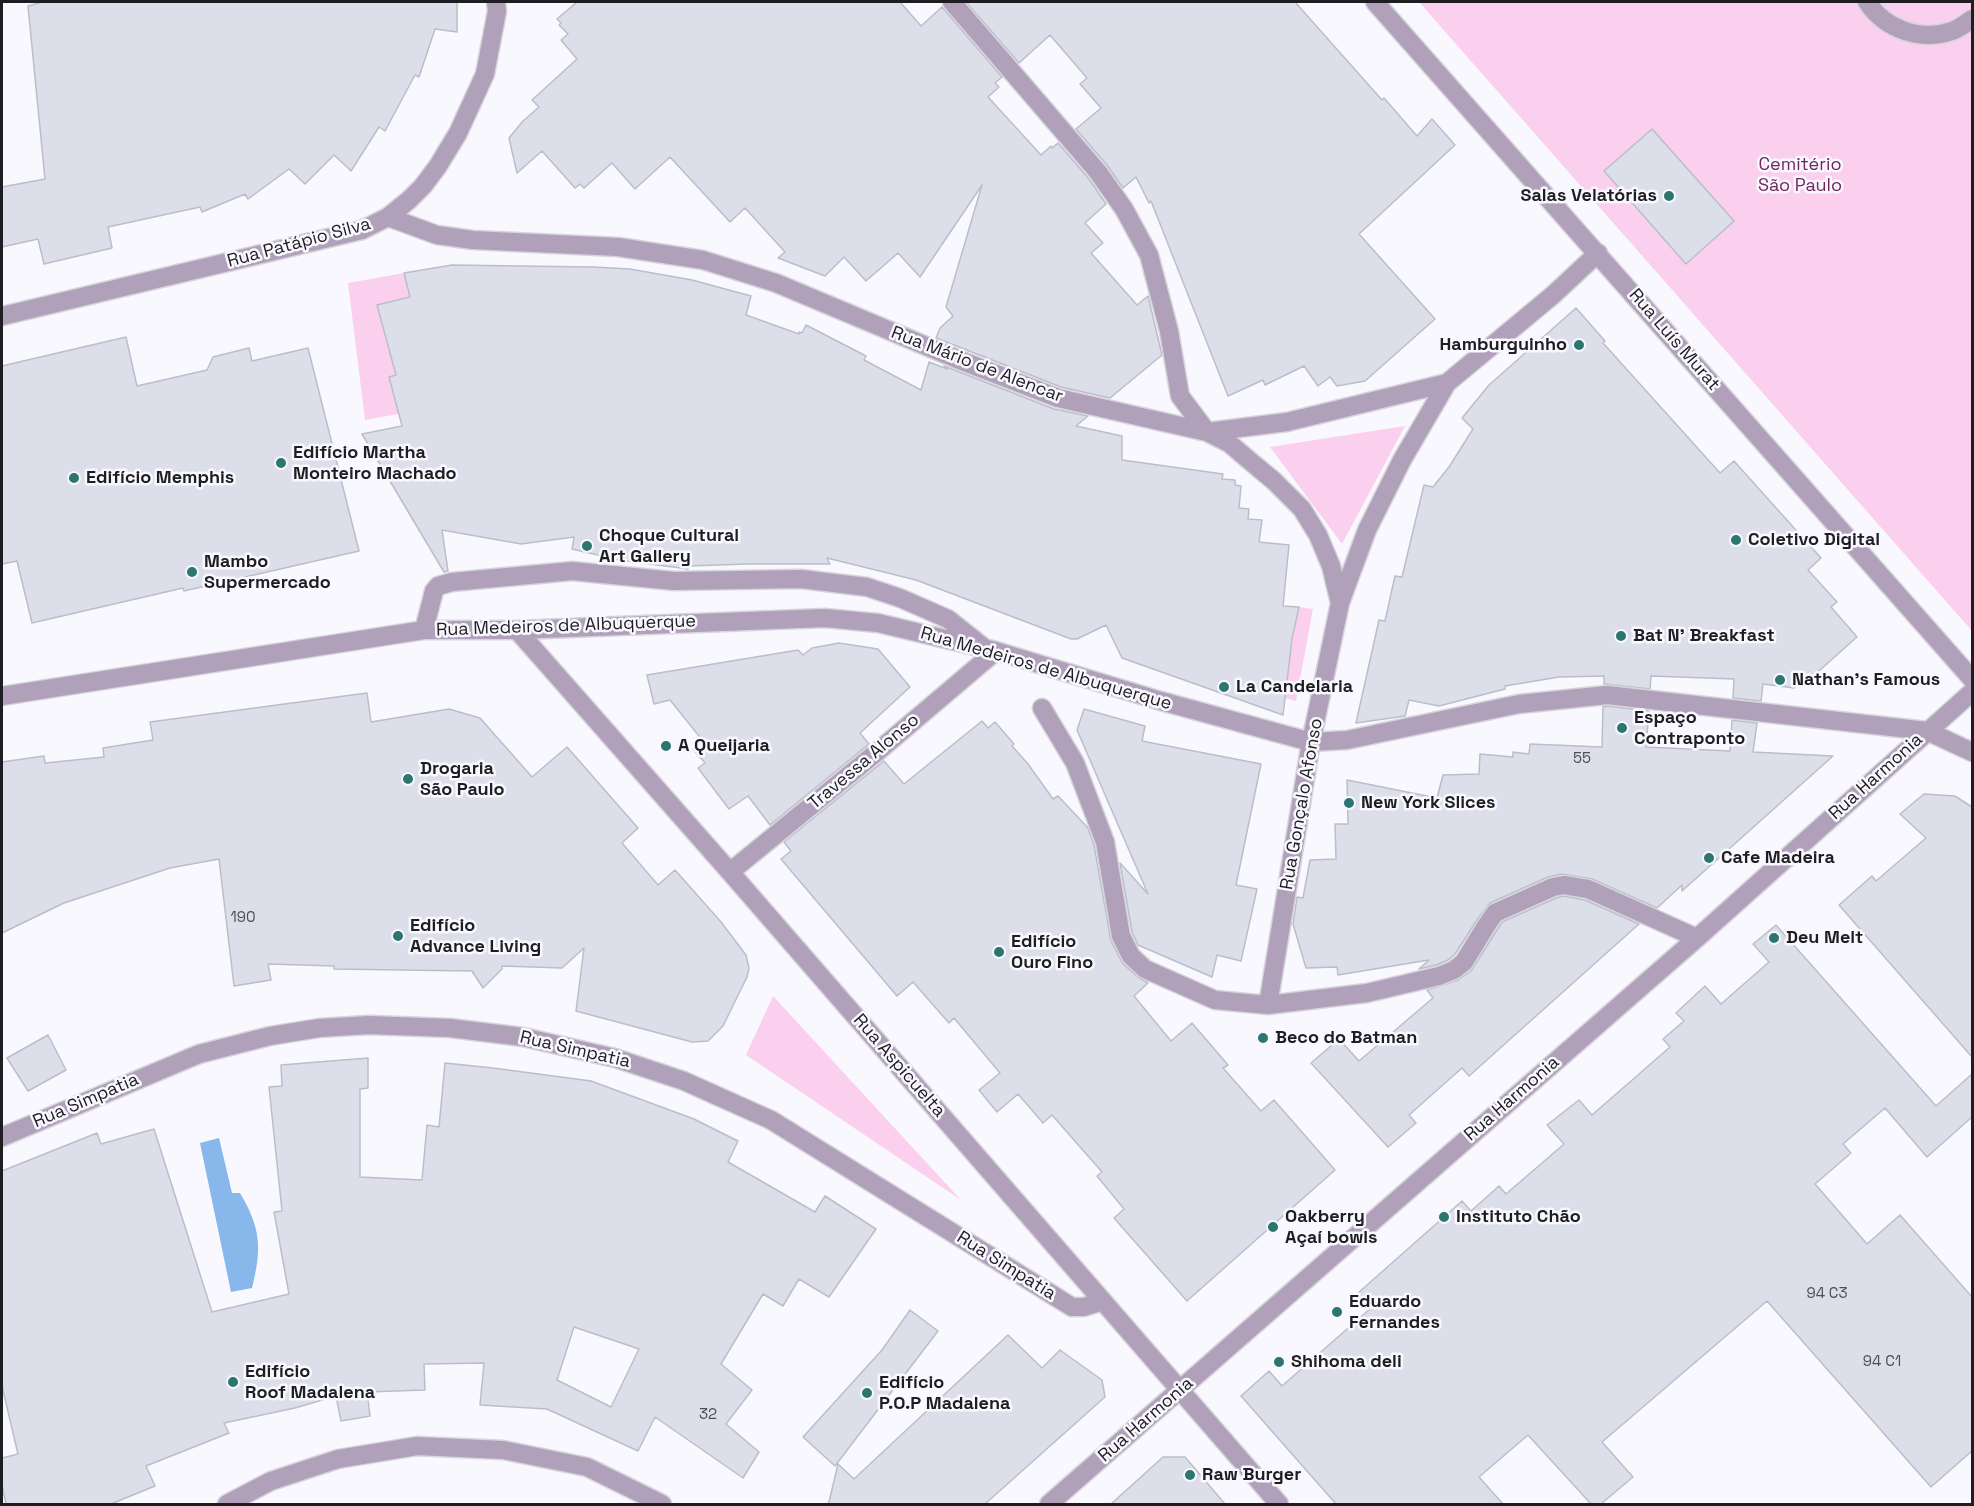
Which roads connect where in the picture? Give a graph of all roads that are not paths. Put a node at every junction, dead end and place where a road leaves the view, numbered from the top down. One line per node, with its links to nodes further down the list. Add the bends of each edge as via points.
1 (496, 2): 6 (street, Rua Patápio Silva, via 485,74 458,133 423,186)
2 (951, 2): 10 (street, via 1083,154 1125,209 1149,255 1169,331)
3 (1376, 2): 7 (street, Rua Luís Murat)
4 (1867, 2): 5 (street, via 1875,14 1898,29 1925,35 1952,31)
5 (1972, 19)
6 (388, 217): 8 (street, Rua Patápio Silva, via 362,230); 11 (street, Rua Mário de Alencar, via 437,235 473,240 618,247 703,260 776,283 1058,398)
7 (1598, 253): 9 (street, Rua Mário de Alencar); 17 (street, Rua Luís Murat)
8 (2, 316)
9 (1447, 383): 12 (street, Rua Mário de Alencar, via 1287,422); 13 (street, Rua Gonçalo Afonso, via 1367,530)
10 (1180, 396): 11 (street); 12 (street)
11 (1163, 421): 12 (street, Rua Mário de Alencar)
12 (1207, 432): 13 (street, Rua Gonçalo Afonso, via 1229,443 1302,509 1331,567)
13 (1340, 603): 22 (street, Rua Gonçalo Afonso)
14 (424, 630): 15 (street, Rua Medeiros de Albuquerque); 16 (street, via 434,591 452,582 572,571 674,581 801,579 867,587 900,598 948,619); 19 (street, Rua Medeiros de Albuquerque)
15 (517, 630): 16 (street, Rua Medeiros de Albuquerque, via 825,618 878,623); 24 (street, Rua Aspicuelta)
16 (991, 650): 22 (street, Rua Medeiros de Albuquerque); 24 (street, Travessa Alonso, via 877,752)
17 (1972, 679)
18 (1972, 692): 21 (street, Rua Harmonia)
19 (2, 696)
20 (1042, 708): 26 (street, via 1075,763 1105,842 1121,936 1131,956 1145,969 1215,1000)
21 (1927, 731): 22 (street, Rua Medeiros de Albuquerque, via 1607,695 1519,704 1347,740); 23 (street, Rua Medeiros de Albuquerque); 25 (street, Rua Harmonia)
22 (1311, 742): 26 (street, Rua Gonçalo Afonso)
23 (1972, 752)
24 (730, 872): 28 (street, Rua Aspicuelta)
25 (1697, 938): 26 (street, via 1588,888 1564,885 1496,914 1464,962 1454,970 1367,993); 29 (street, Rua Harmonia)
26 (1268, 1005)
27 (2, 1137): 28 (street, Rua Simpatia, via 199,1054 270,1036 369,1025 523,1036 615,1058 684,1081 771,1120 1072,1307)
28 (1103, 1301): 29 (street, Rua Aspicuelta)
29 (1180, 1390): 32 (street, Rua Harmonia); 33 (street, Rua Aspicuelta)
30 (227, 1504): 31 (street, via 271,1481 338,1459 417,1446 503,1450 587,1467)
31 (662, 1504)
32 (1049, 1504)
33 (1279, 1504)

